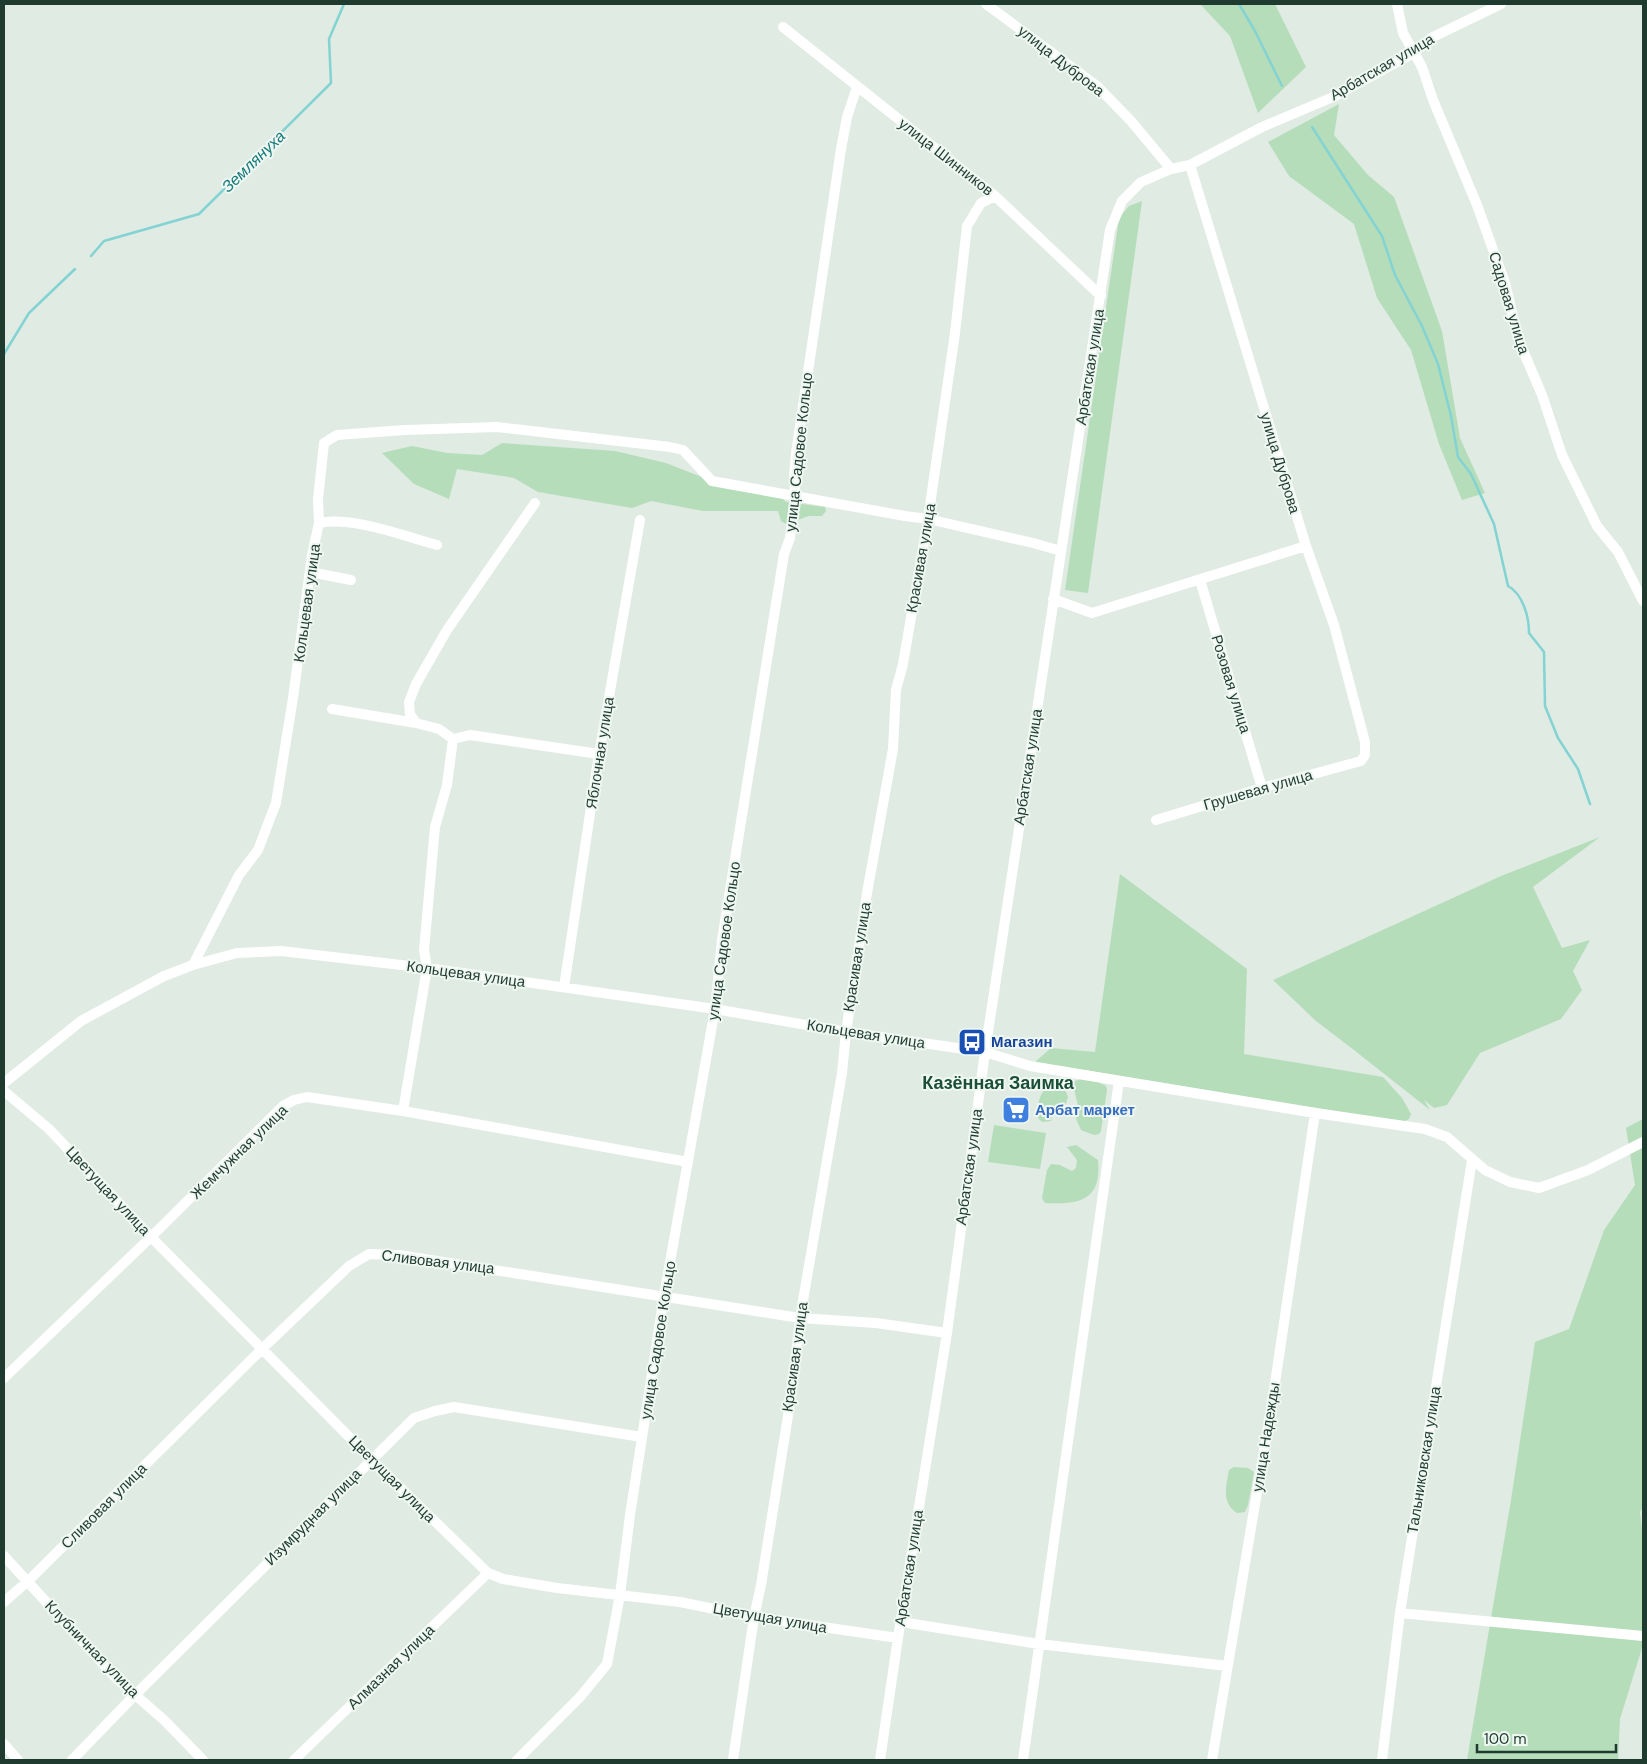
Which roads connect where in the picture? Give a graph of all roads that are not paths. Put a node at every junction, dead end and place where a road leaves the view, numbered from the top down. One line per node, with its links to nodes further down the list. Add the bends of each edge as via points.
1 (986, 4): 8 (street, улица Дуброва, via 1096,86 1131,121)
2 (1396, 4): 5 (street, Садовая улица, via 1403,33)
3 (1501, 4): 5 (street, Арбатская улица, via 1431,38)
4 (783, 28): 6 (street, улица Шинников)
5 (1414, 52): 7 (street, Арбатская улица, via 1333,97 1262,127); 23 (street, Садовая улица, via 1478,205 1505,283 1519,341 1562,456 1597,526 1618,552)
6 (857, 87): 9 (street, улица Шинников); 11 (street, улица Садовое Кольцо, via 839,159 796,453)
7 (1190, 165): 8 (street, Арбатская улица); 17 (street, улица Дуброва)
8 (1171, 169): 10 (street, Арбатская улица, via 1141,182 1122,201 1110,230)
9 (995, 196): 10 (street, улица Шинников); 13 (street, Красивая улица, via 981,203 967,226)
10 (1101, 296): 18 (street, Арбатская улица)
11 (795, 496): 13 (street); 15 (street, via 712,481 683,450 670,447 497,427 405,430 337,435 324,443 318,498); 34 (street, улица Садовое Кольцо, via 729,893)
12 (535, 503): 25 (street, via 447,630 416,684 409,702 410,714)
13 (928, 519): 18 (street); 35 (street, Красивая улица, via 896,690 893,749)
14 (640, 520): 27 (street, Яблочная улица)
15 (319, 524): 16 (street, Кольцевая улица, via 348,522); 19 (street, Кольцевая улица)
16 (437, 545)
17 (1306, 546): 21 (street); 28 (street, улица Дуброва, via 1334,625 1365,742 1366,755)
18 (1061, 551): 22 (street, Арбатская улица)
19 (310, 572): 20 (street); 31 (street, Кольцевая улица, via 274,809 258,850 239,876)
20 (351, 580)
21 (1200, 580): 22 (street, via 1092,613); 29 (street, Розовая улица)
22 (1054, 599): 36 (street, Арбатская улица)
23 (1643, 601)
24 (332, 709): 25 (street)
25 (416, 723): 26 (street, via 439,729)
26 (453, 739): 27 (street, via 470,735); 32 (street, via 447,785 435,826 424,950)
27 (599, 754): 33 (street, Яблочная улица)
28 (1362, 761): 29 (street, Грушевая улица)
29 (1262, 788): 30 (street, Грушевая улица)
30 (1156, 820)
31 (193, 964): 32 (street, Кольцевая улица, via 237,953 281,950); 38 (street, via 81,1021)
32 (427, 968): 33 (street, Кольцевая улица); 40 (street)
33 (564, 988): 34 (street, Кольцевая улица)
34 (715, 1009): 35 (street, Кольцевая улица); 44 (street, улица Садовое Кольцо)
35 (846, 1032): 36 (street, Кольцевая улица); 47 (street, Красивая улица, via 842,1073)
36 (985, 1052): 37 (street, Кольцевая улица, via 1030,1066); 48 (street, Арбатская улица)
37 (1119, 1081): 41 (street, Кольцевая улица); 63 (street)
38 (4, 1083)
39 (4, 1090): 45 (street, Цветущая улица, via 49,1129)
40 (403, 1111): 44 (street, Жемчужная улица); 45 (street, Жемчужная улица, via 307,1097 294,1100 283,1106)
41 (1315, 1113): 43 (street, Кольцевая улица, via 1425,1129 1447,1137); 64 (street, улица Надежды, via 1273,1397)
42 (1643, 1142): 43 (street, Кольцевая улица, via 1588,1170 1539,1188 1510,1182)
43 (1472, 1160): 58 (street, Тальниковская улица)
44 (688, 1162): 46 (street, улица Садовое Кольцо)
45 (151, 1237): 49 (street, Цветущая улица); 50 (street, Жемчужная улица)
46 (664, 1296): 47 (street, Сливовая улица); 49 (street, Сливовая улица, via 399,1255 369,1254 349,1266); 51 (street, улица Садовое Кольцо)
47 (800, 1318): 48 (street, Сливовая улица, via 876,1323); 59 (street, Красивая улица, via 788,1417)
48 (946, 1333): 60 (street, Арбатская улица)
49 (263, 1348): 52 (street, Цветущая улица); 55 (street, Сливовая улица)
50 (4, 1378)
51 (642, 1438): 52 (street, Изумрудная улица, via 454,1407 414,1418); 56 (street, улица Садовое Кольцо)
52 (372, 1459): 54 (street, Цветущая улица); 65 (street, Изумрудная улица)
53 (4, 1556): 55 (street, Клубничная улица)
54 (488, 1573): 56 (street, Цветущая улица, via 503,1579 557,1588); 70 (street, Алмазная улица)
55 (28, 1581): 57 (street, Сливовая улица); 65 (street, Клубничная улица)
56 (620, 1595): 59 (street, Цветущая улица, via 680,1602); 71 (street, улица Садовое Кольцо, via 607,1664 580,1697)
57 (4, 1602)
58 (1400, 1613): 61 (street); 76 (street, Тальниковская улица)
59 (754, 1617): 62 (street, Цветущая улица); 72 (street, Красивая улица)
60 (901, 1622): 62 (street, Арбатская улица); 63 (street)
61 (1643, 1636)
62 (898, 1638): 73 (street, Арбатская улица)
63 (1039, 1644): 64 (street); 74 (street)
64 (1227, 1666): 75 (street, улица Надежды)
65 (134, 1696): 68 (street, Изумрудная улица); 69 (street, Клубничная улица, via 148,1705)
66 (4, 1744): 67 (street)
67 (18, 1760)
68 (72, 1760)
69 (203, 1760)
70 (294, 1760)
71 (517, 1760)
72 (733, 1760)
73 (880, 1760)
74 (1023, 1760)
75 (1212, 1760)
76 (1382, 1760)

